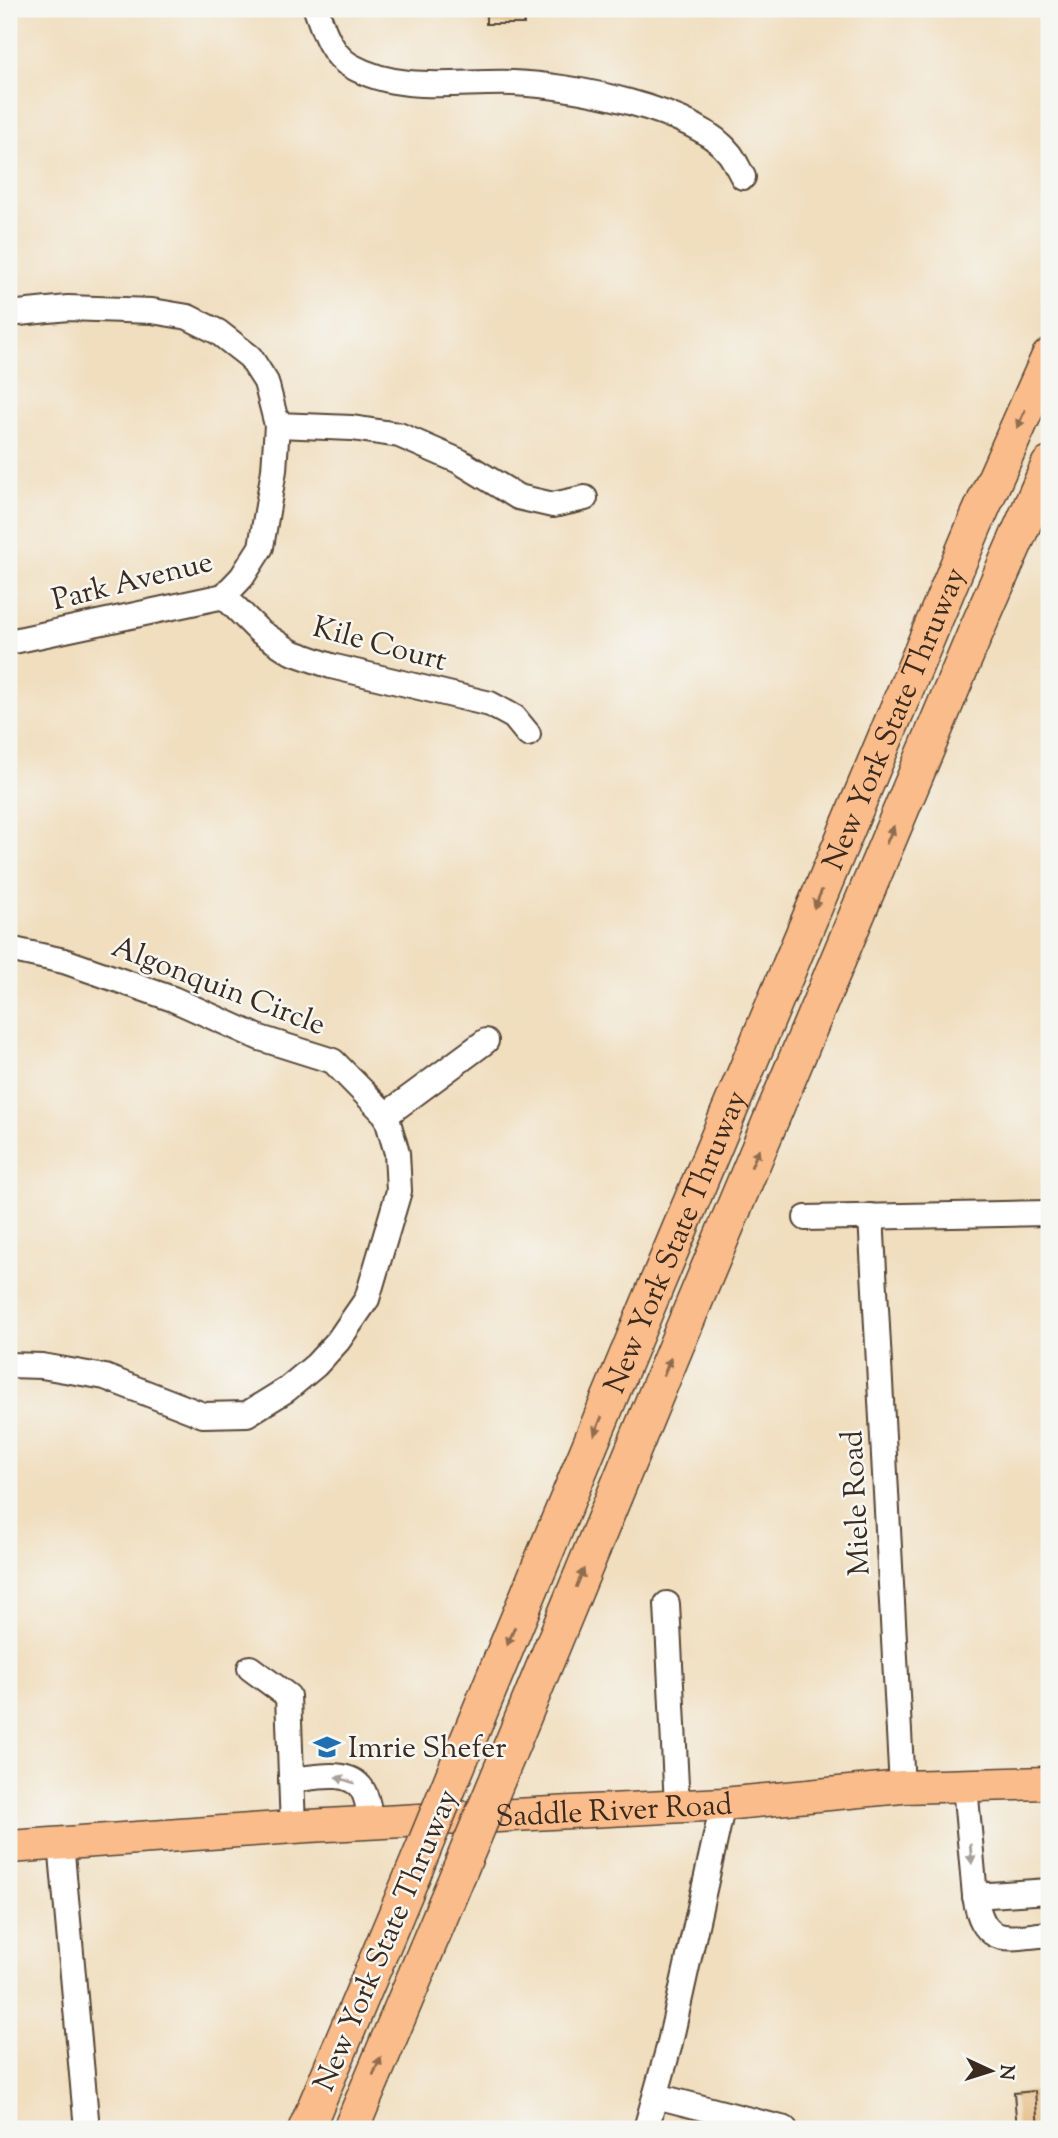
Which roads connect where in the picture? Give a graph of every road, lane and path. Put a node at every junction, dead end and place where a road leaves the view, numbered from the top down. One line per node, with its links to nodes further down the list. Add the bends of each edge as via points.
1 (316, 9): 2 (street, via 327,40 349,65 382,79 428,85 513,83 577,89 658,110 703,131 729,153)
2 (743, 177)
3 (9, 314): 5 (street, Park Avenue, via 68,308 188,317 218,332 250,358 266,382)
4 (1049, 357): 35 (highway, New York State Thruway, one-way to 35, bridge, via 979,513)
5 (277, 425): 7 (street, via 399,435 459,461 518,497 553,505); 8 (street, Park Avenue, via 261,547)
6 (1049, 465): 36 (highway, New York State Thruway, one-way to 6, bridge, via 686,1320)
7 (585, 498)
8 (225, 596): 9 (street, Park Avenue); 10 (street, Kile Court, via 260,631 291,652 490,704 514,717)
9 (9, 642)
10 (527, 734)
11 (9, 948): 13 (street, Algonquin Circle, via 64,961 173,999 260,1038 333,1061)
12 (486, 1041): 13 (street)
13 (386, 1115): 17 (street, Algonquin Circle, via 397,1153 399,1191 367,1299 316,1366 286,1390 247,1413 203,1415 105,1377)
14 (1049, 1213): 15 (street)
15 (870, 1216): 16 (street); 23 (street, Miele Road)
16 (806, 1218)
17 (9, 1365)
18 (667, 1604): 25 (street)
19 (250, 1668): 20 (street, via 288,1696)
20 (291, 1780): 26 (street, one-way to 20, via 365,1795 353,1780 337,1776); 27 (street)
21 (1049, 1783): 22 (main road, Saddle River Road)
22 (965, 1786): 23 (main road, Saddle River Road); 31 (street, one-way to 31)
23 (902, 1787): 24 (main road, Saddle River Road)
24 (723, 1804): 25 (main road, Saddle River Road); 33 (street)
25 (677, 1806): 26 (main road, Saddle River Road)
26 (371, 1822): 27 (main road, Saddle River Road)
27 (293, 1827): 28 (main road, Saddle River Road)
28 (61, 1843): 29 (main road, Saddle River Road); 34 (street)
29 (9, 1847)
30 (1049, 1891): 31 (street)
31 (975, 1896): 32 (street, via 981,1923 992,1933 1014,1938)
32 (1049, 1934)
33 (656, 2096): 37 (street); 38 (street)
34 (88, 2129)
35 (306, 2129)
36 (351, 2129)
37 (646, 2129)
38 (785, 2129)

